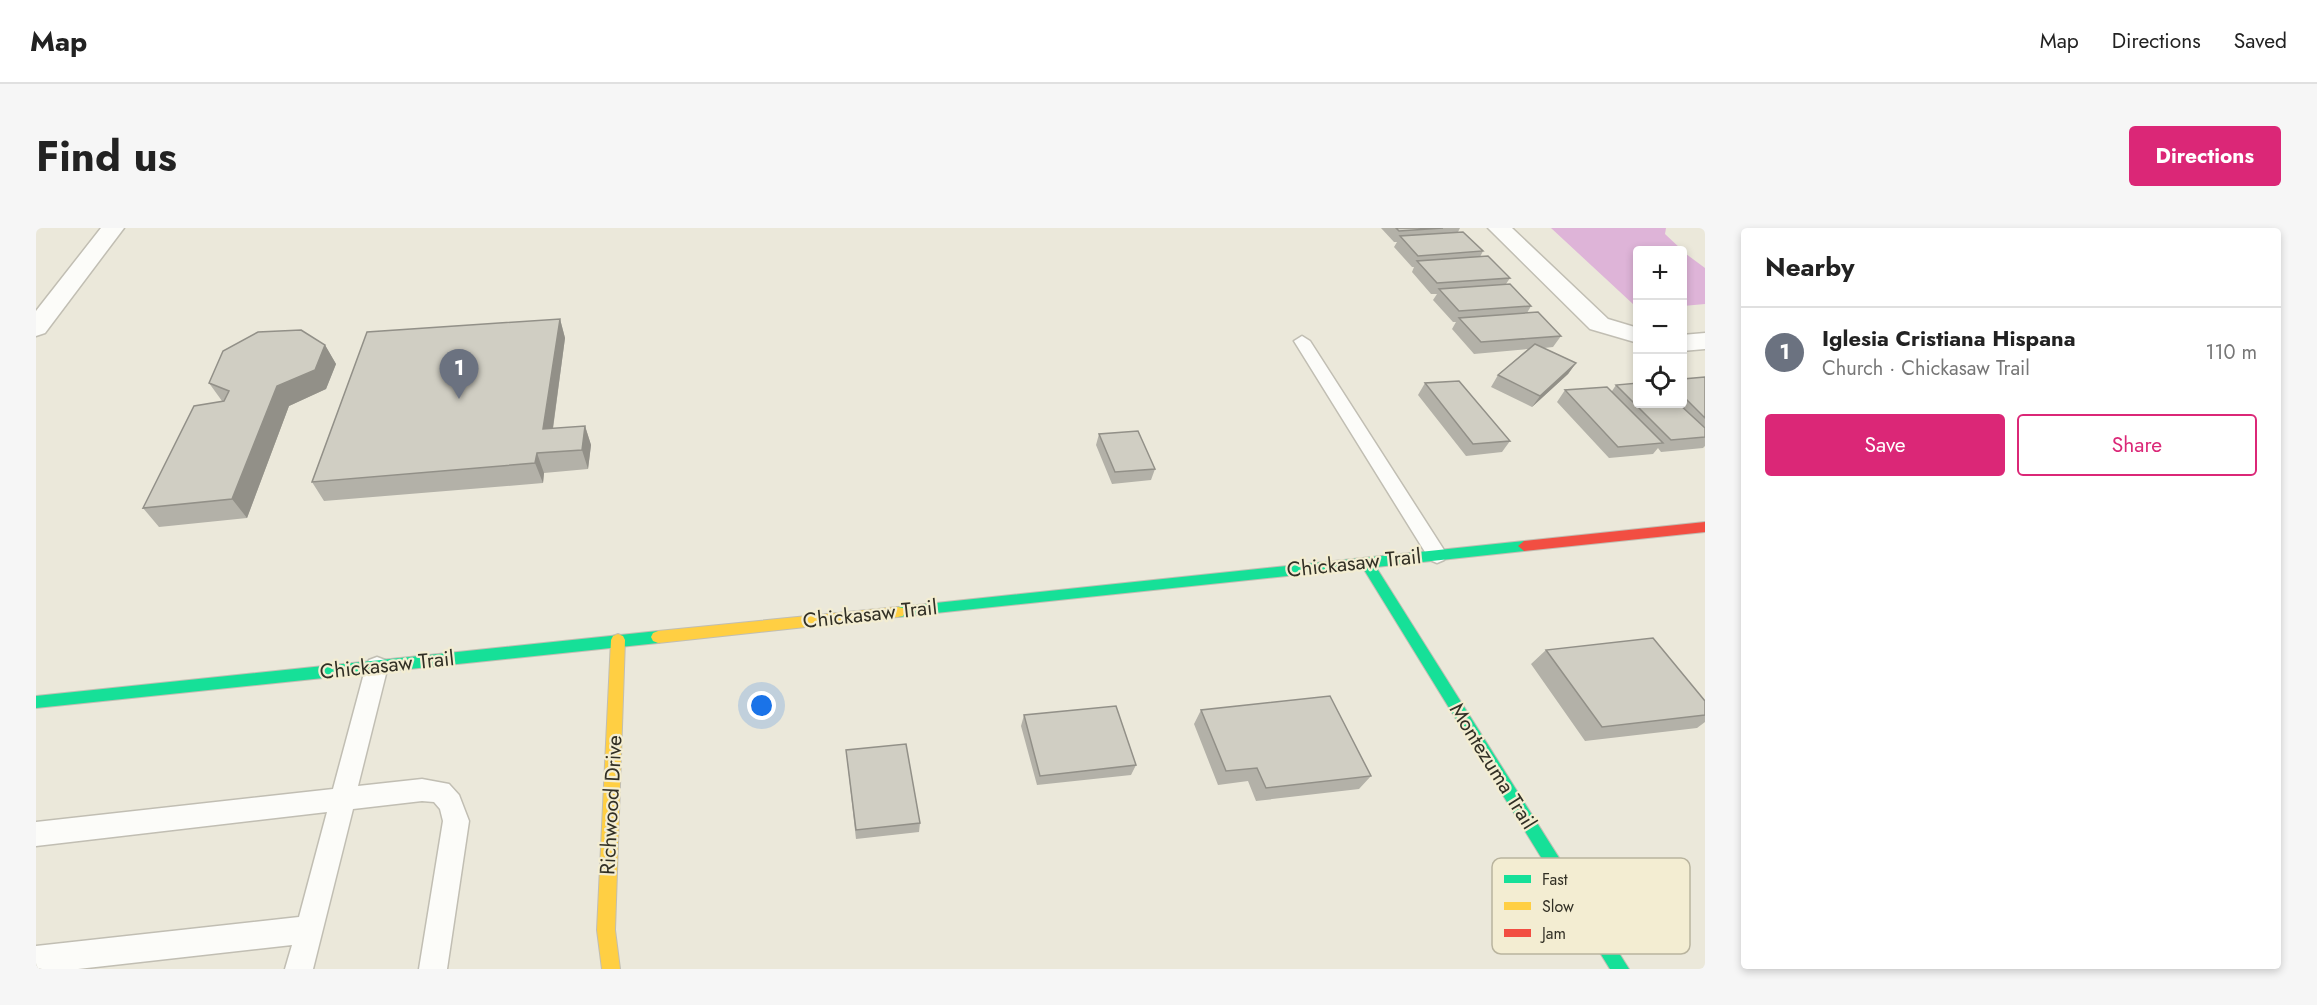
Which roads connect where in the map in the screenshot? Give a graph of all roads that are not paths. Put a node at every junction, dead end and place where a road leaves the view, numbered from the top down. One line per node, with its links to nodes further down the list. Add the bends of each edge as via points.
1 (113, 228): 3 (street)
2 (1499, 228): 4 (street, via 1599,324)
3 (36, 328)
4 (1633, 334)
5 (1302, 341): 9 (lane)
6 (1705, 341): 7 (street)
7 (1687, 343)
8 (1705, 527): 9 (street, Chickasaw Trail)
9 (1437, 555): 10 (street, Chickasaw Trail)
10 (1366, 562): 11 (street, Chickasaw Trail); 16 (street, Montezuma Trail)
11 (618, 640): 12 (street, Chickasaw Trail); 22 (street, Richwood Drive, via 606,930)
12 (377, 666): 13 (street, Chickasaw Trail); 14 (lane)
13 (36, 702)
14 (342, 801): 15 (lane); 17 (lane); 21 (lane, via 422,790 440,792 450,803 456,821 454,847)
15 (36, 834)
16 (1551, 858)
17 (309, 928): 19 (lane); 20 (lane)
18 (1611, 954): 23 (street, Montezuma Trail)
19 (36, 960)
20 (299, 969)
21 (433, 969)
22 (611, 969)
23 (1620, 969)

